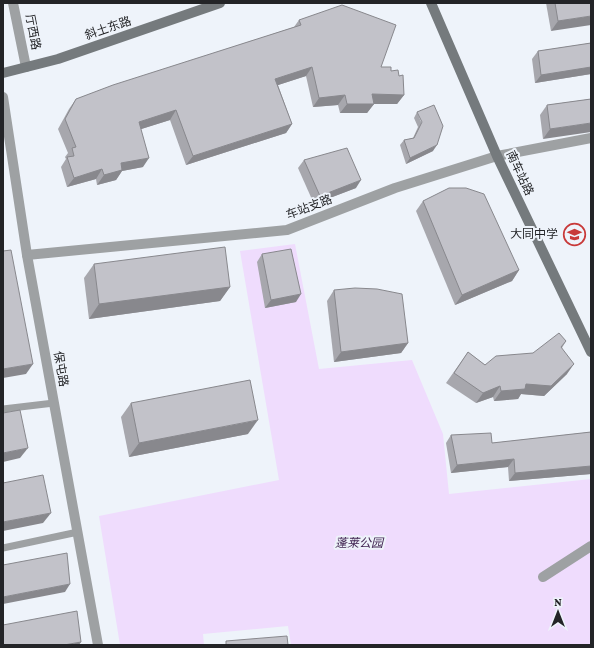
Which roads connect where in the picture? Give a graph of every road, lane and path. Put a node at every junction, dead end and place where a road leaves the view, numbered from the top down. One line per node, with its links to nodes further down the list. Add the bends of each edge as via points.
1 (13, 3): 4 (street, 厅西路)
2 (220, 3): 4 (street, 斜土东路, via 58,59)
3 (431, 3): 8 (street, 南车站路)
4 (26, 67): 5 (street, 斜土东路)
5 (3, 73)
6 (3, 97): 9 (street, 保屯路)
7 (591, 138): 8 (street, 车站支路)
8 (497, 156): 9 (street, 车站支路, via 395,188 287,230); 10 (street, 南车站路)
9 (27, 254): 11 (street, 保屯路)
10 (591, 352)
11 (54, 403): 12 (lane); 13 (street, 保屯路)
12 (3, 410)
13 (78, 532): 15 (lane); 17 (street, 保屯路)
14 (591, 546): 16 (street)
15 (3, 548)
16 (543, 577)
17 (98, 645)

